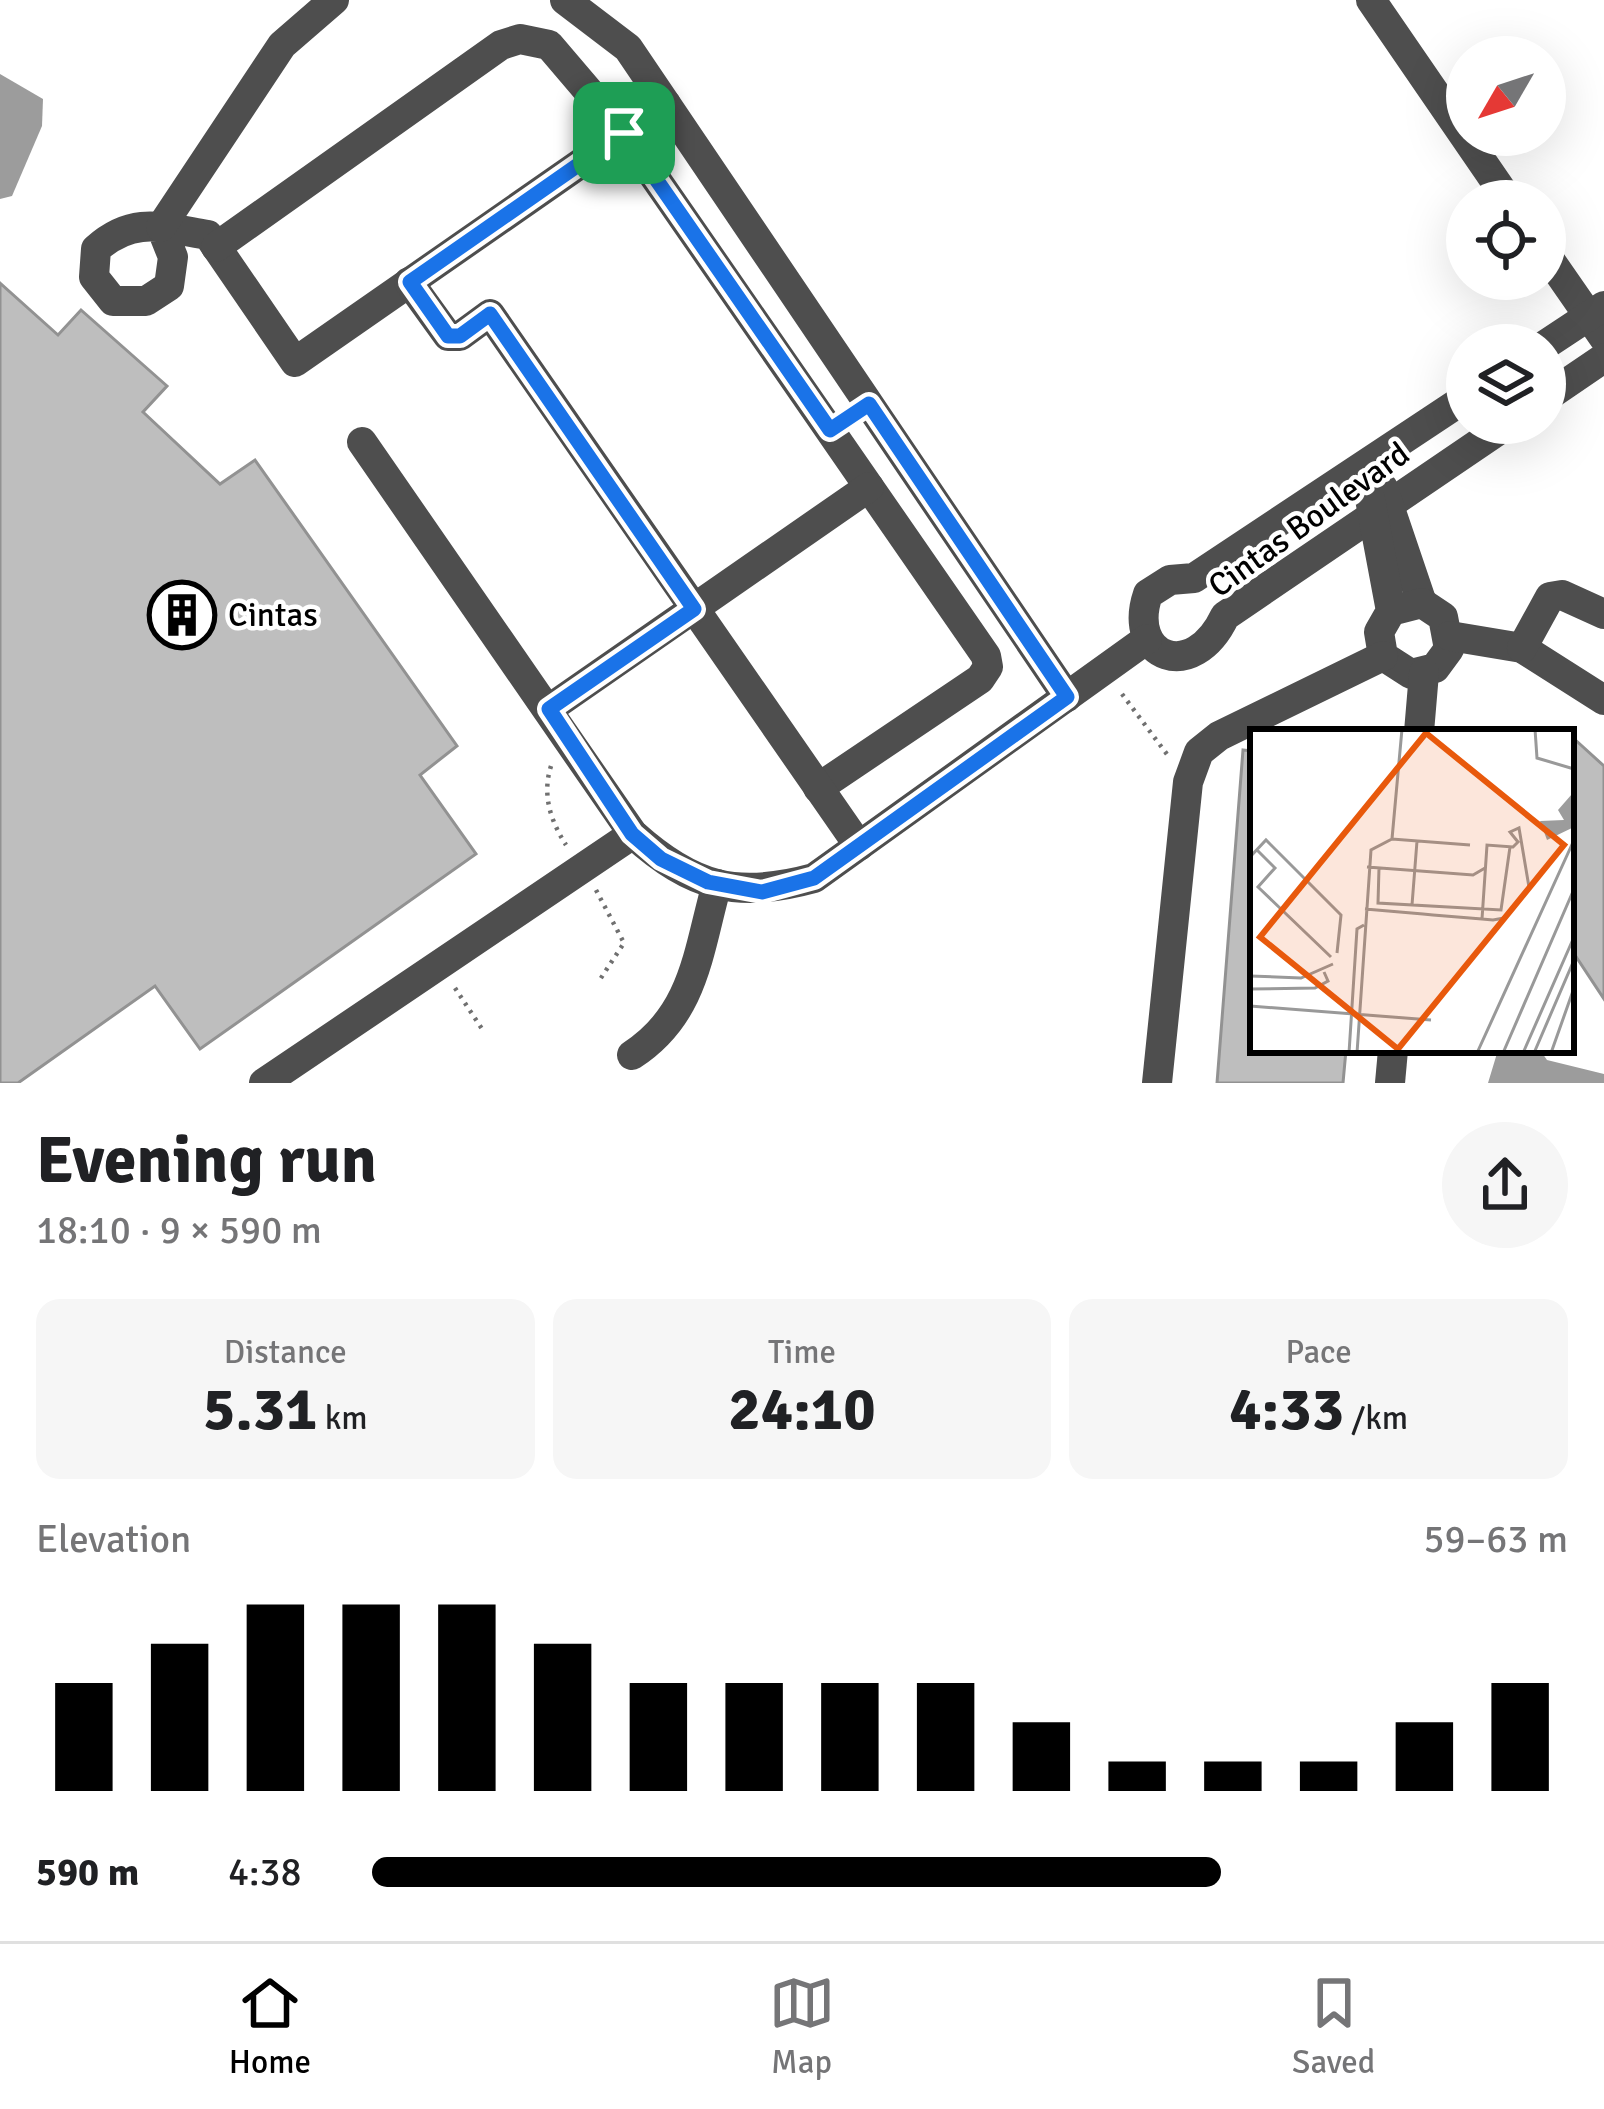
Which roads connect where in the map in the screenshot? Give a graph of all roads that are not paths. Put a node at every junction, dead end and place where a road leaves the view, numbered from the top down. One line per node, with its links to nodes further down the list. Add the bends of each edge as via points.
1 (334, 0): 7 (street, via 281,45 161,227 208,235)
2 (565, 0): 4 (street, via 628,48)
3 (1371, 0): 6 (street)
4 (666, 104): 5 (street); 14 (street)
5 (624, 133): 7 (street, via 549,45 520,39 500,45); 9 (street); 16 (street)
6 (1495, 180)
7 (216, 247): 9 (street, via 295,362)
8 (1566, 279): 10 (street)
9 (410, 282): 23 (street, via 448,336 490,314)
10 (1599, 320): 11 (street)
11 (1566, 335)
12 (1604, 358): 13 (street)
13 (1566, 384)
14 (869, 404): 16 (street); 31 (street)
15 (1446, 411): 19 (street, Cintas Boulevard)
16 (830, 430): 20 (street)
17 (362, 442): 33 (street)
18 (1478, 444): 21 (street, Cintas Boulevard)
19 (1368, 463): 21 (street); 27 (street, Cintas Boulevard, via 1194,578 1148,594 1141,616)
20 (869, 488): 23 (street); 35 (street, via 988,667)
21 (1382, 510): 22 (street); 24 (street); 27 (street, Cintas Boulevard, via 1225,616 1192,657 1168,655)
22 (1422, 603): 24 (street); 26 (street, via 1443,616)
23 (694, 609): 33 (street); 35 (street)
24 (1391, 611): 29 (street, via 1379,632)
25 (1604, 614): 28 (street, via 1550,597)
26 (1450, 636): 28 (street); 30 (street, via 1443,660)
27 (1148, 639): 31 (street)
28 (1522, 648): 32 (street)
29 (1383, 656): 30 (street, via 1399,671); 42 (street, via 1199,752 1188,782)
30 (1424, 673): 34 (street)
31 (1067, 697): 37 (street)
32 (1604, 700)
33 (556, 719): 36 (street)
34 (1419, 729)
35 (818, 788): 37 (street)
36 (632, 834): 38 (street, via 661,859); 41 (street)
37 (859, 846): 38 (street, via 814,878 762,892)
38 (717, 884): 40 (street, via 684,1004)
39 (1393, 1053): 43 (street)
40 (632, 1055)
41 (264, 1083)
42 (1157, 1083)
43 (1390, 1083)

